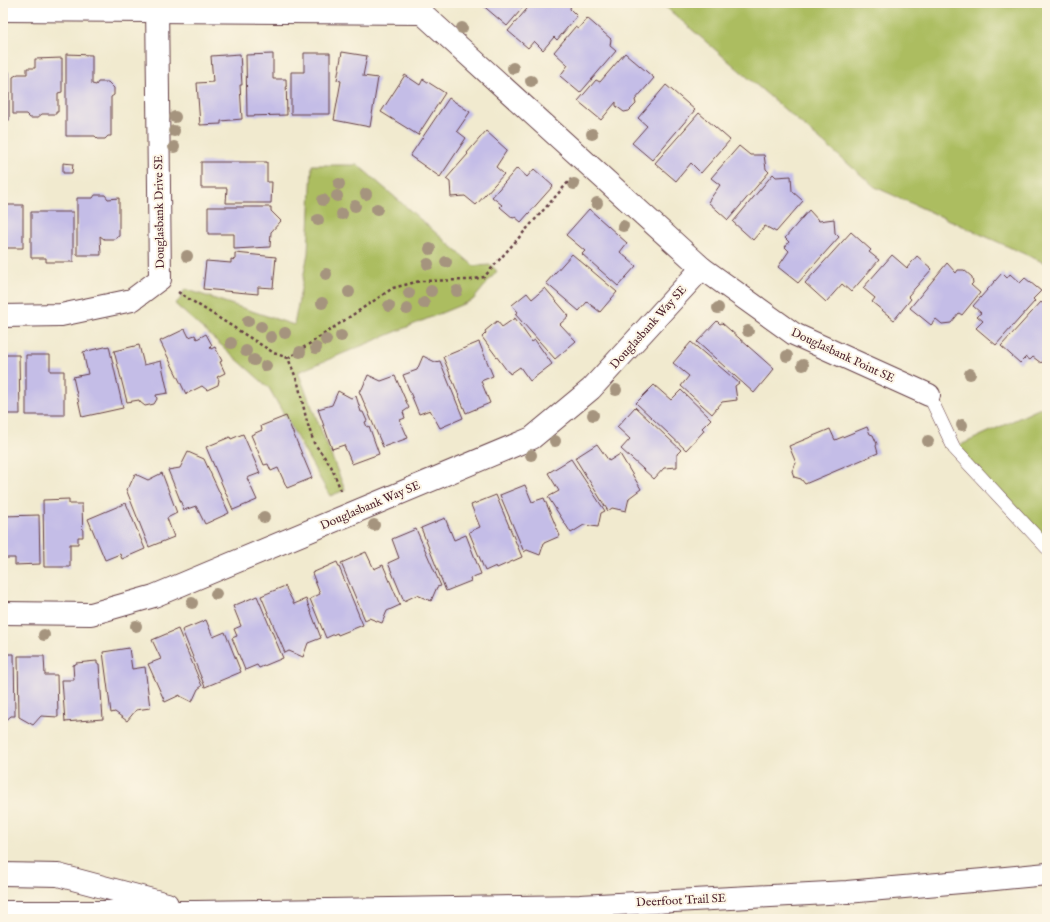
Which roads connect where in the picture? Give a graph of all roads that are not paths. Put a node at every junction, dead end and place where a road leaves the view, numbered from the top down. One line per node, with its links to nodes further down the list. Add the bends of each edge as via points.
1 (156, 7): 2 (main road); 3 (main road, via 422,14); 4 (main road, Douglasbank Drive SE, via 160,279 132,300 61,315)
2 (3, 10)
3 (702, 268): 5 (main road, Douglasbank Point SE, via 794,334); 7 (main road, Douglasbank Way SE, via 591,389 532,438 154,596 92,614)
4 (3, 316)
5 (930, 395): 6 (lane, via 954,448)
6 (1047, 548)
7 (3, 613)
8 (3, 874): 11 (main road, via 58,876)
9 (1047, 874): 11 (main road, Deerfoot Trail SE, via 847,892 580,906)
10 (3, 912): 11 (main road, Deerfoot Trail SE)
11 (195, 912)

